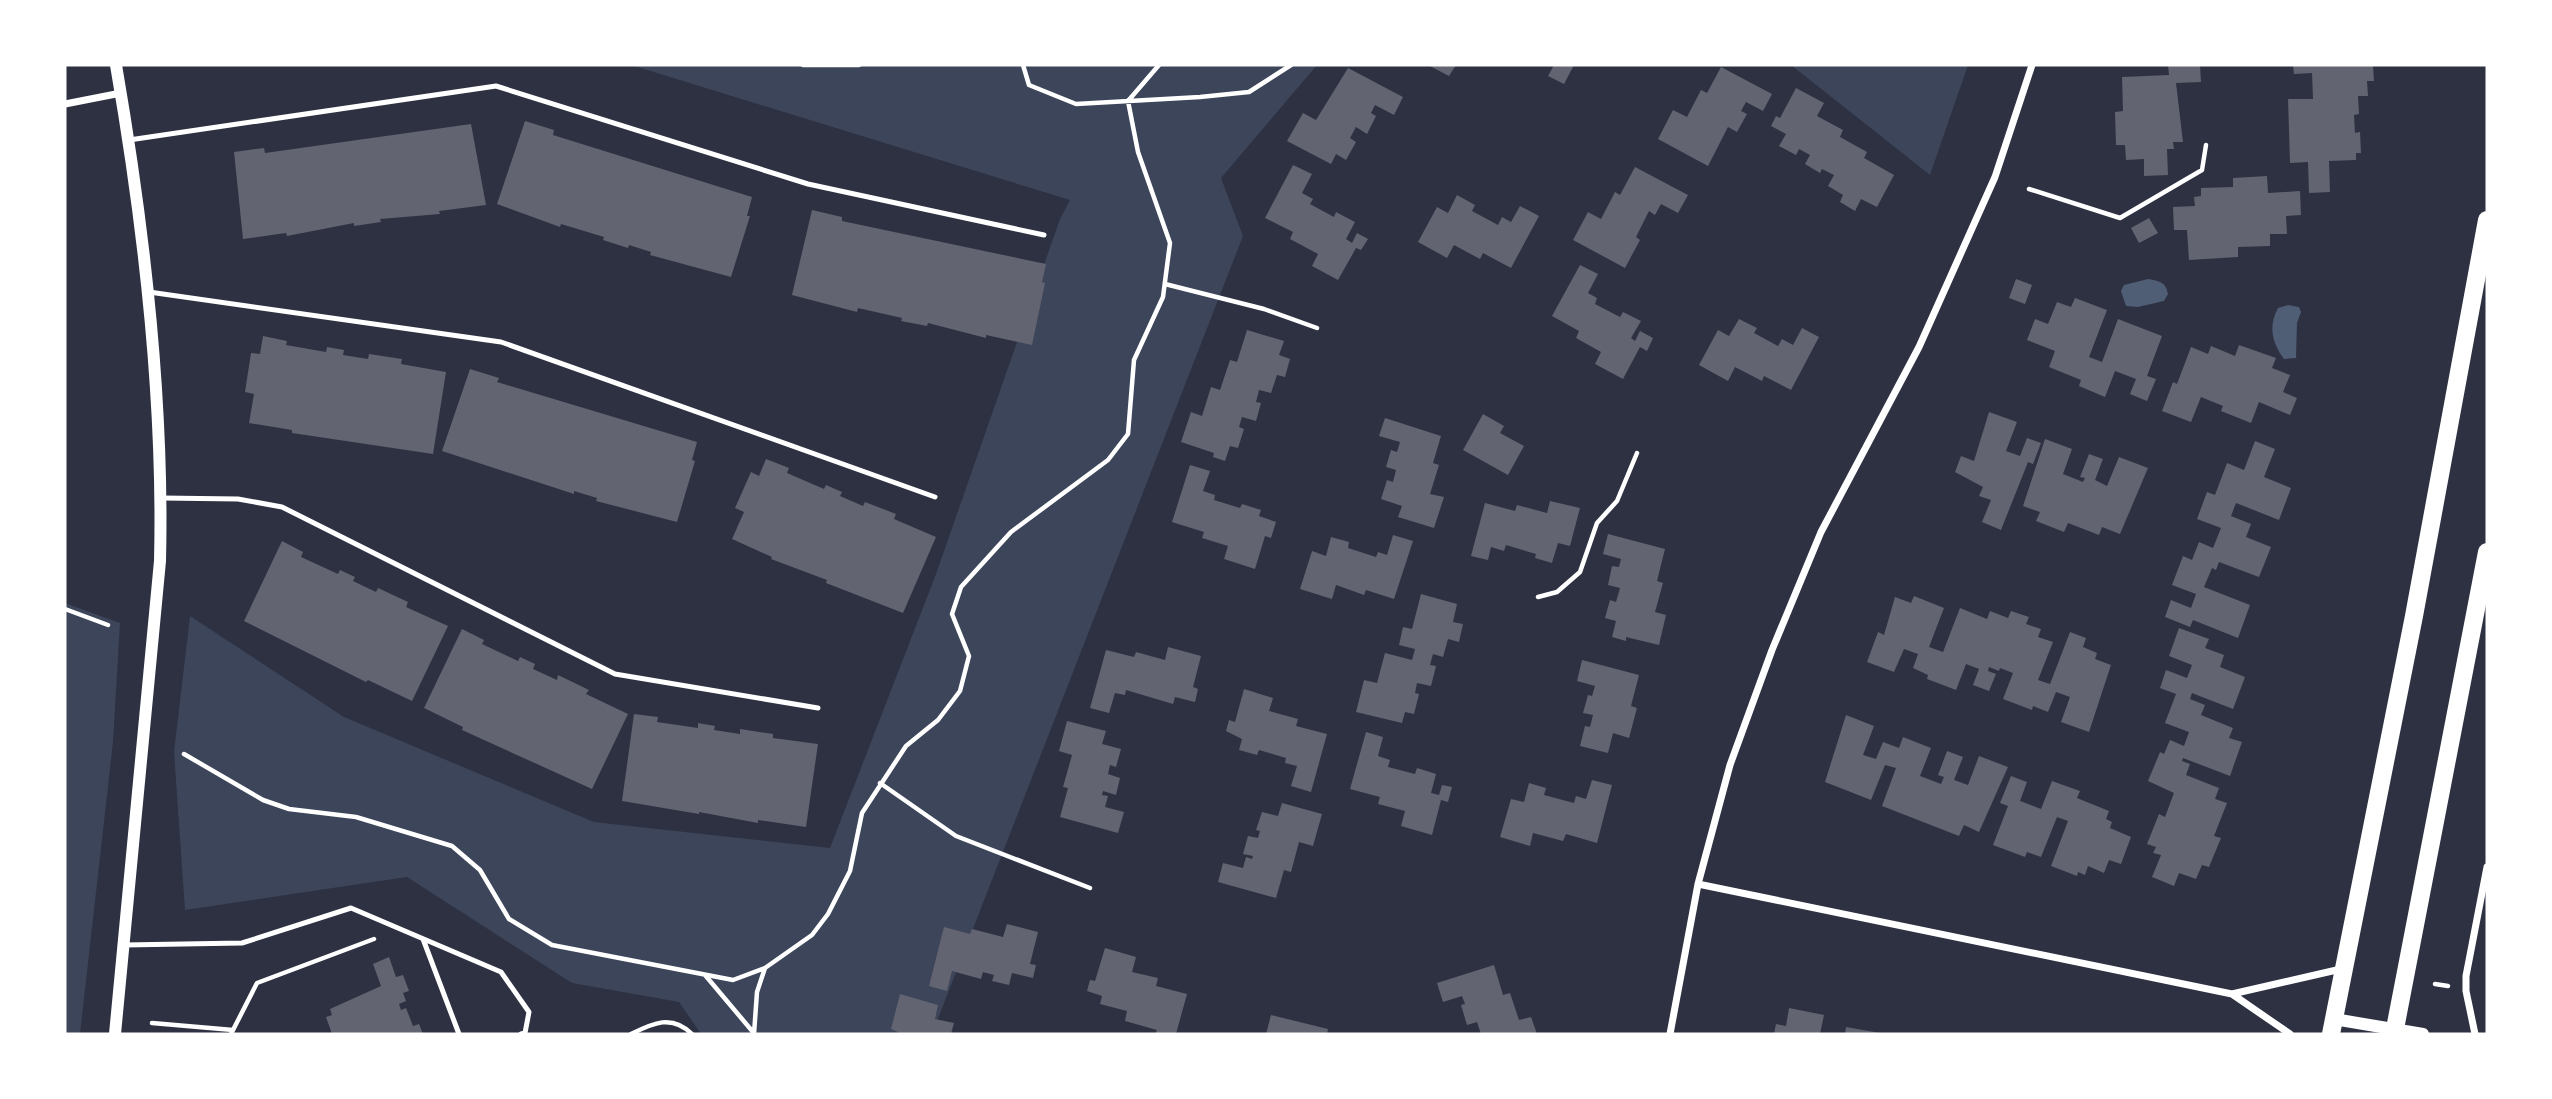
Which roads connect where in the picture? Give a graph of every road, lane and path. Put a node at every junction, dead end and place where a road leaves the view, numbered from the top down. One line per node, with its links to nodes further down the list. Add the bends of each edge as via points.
1 (116, 65): 8 (street)
2 (803, 65): 3 (path)
3 (859, 65)
4 (1023, 65): 9 (path, via 1029,85 1076,104)
5 (1159, 65): 9 (path)
6 (1291, 65): 9 (path, via 1249,92)
7 (2032, 65): 30 (street, via 1979,214 1919,347 1821,532 1772,650 1730,765)
8 (121, 93): 10 (street); 11 (street)
9 (1128, 101): 16 (path, via 1138,152 1170,243)
10 (65, 104)
11 (129, 140): 15 (lane, via 496,86 808,184); 17 (street)
12 (2206, 145): 13 (path, via 2202,170 2120,218)
13 (2029, 189)
14 (2487, 220): 36 (main road)
15 (1044, 235)
16 (1165, 284): 18 (path, via 1264,309); 28 (path, via 1134,360 1128,434 1108,460 1012,532 961,587 952,614 970,656 960,691 938,720 906,746)
17 (147, 292): 20 (lane, via 500,342); 21 (street)
18 (1317, 328)
19 (1637, 453): 23 (path, via 1617,501 1597,523 1580,572 1557,592)
20 (935, 497)
21 (162, 499): 26 (lane, via 238,499 282,507 615,674); 34 (street)
22 (2487, 552): 44 (main road)
23 (1538, 597)
24 (65, 609): 25 (path)
25 (108, 625)
26 (818, 708)
27 (184, 754): 37 (path, via 263,800 289,809 356,817 452,846 480,870 509,919 552,945)
28 (880, 783): 31 (path, via 956,836); 35 (path, via 862,813 850,871 828,914 812,935)
29 (2487, 867): 54 (street, via 2466,976)
30 (1698, 884): 40 (street); 51 (street)
31 (1090, 888)
32 (378, 937): 43 (path, via 257,983)
33 (423, 939): 34 (lane, via 351,908 242,943); 47 (lane); 48 (lane, via 501,972 529,1012)
34 (124, 945): 46 (street)
35 (765, 968): 37 (path, via 733,980); 45 (path, via 757,992)
36 (2344, 968): 40 (street); 42 (main road)
37 (704, 974): 45 (path)
38 (2441, 985): 39 (path)
39 (2439, 993)
40 (2232, 994): 52 (street)
41 (152, 1023): 43 (path)
42 (2333, 1027): 44 (street)
43 (232, 1032)
44 (2395, 1032): 53 (street)
45 (753, 1033)
46 (115, 1034)
47 (459, 1034)
48 (521, 1034)
49 (631, 1034): 50 (path, via 670,1021)
50 (692, 1034)
51 (1670, 1034)
52 (2290, 1034)
53 (2423, 1034)
54 (2475, 1034)

